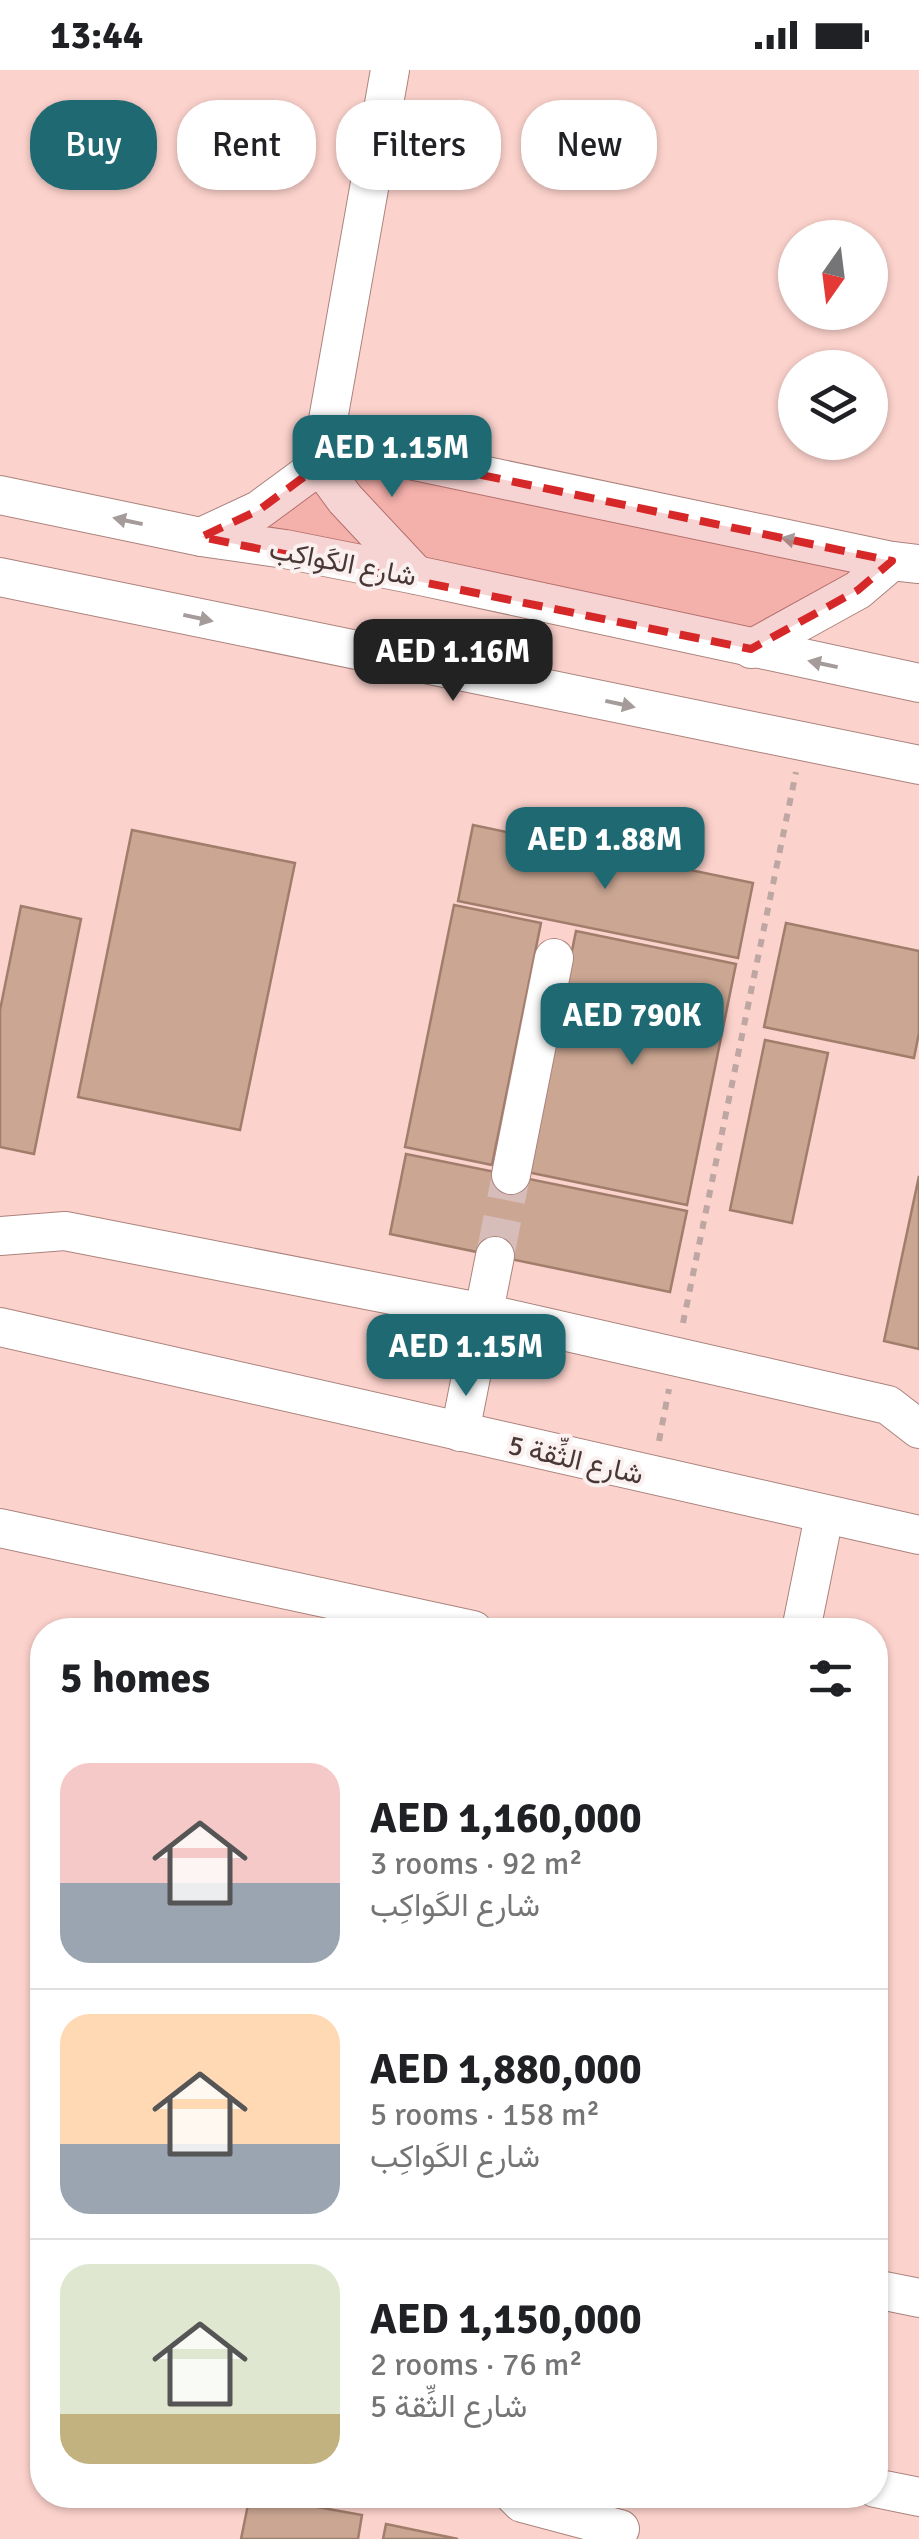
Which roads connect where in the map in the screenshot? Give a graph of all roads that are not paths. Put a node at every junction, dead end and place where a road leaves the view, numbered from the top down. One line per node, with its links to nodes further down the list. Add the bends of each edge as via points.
1 (390, 70): 2 (street)
2 (322, 454): 4 (street, via 259,510); 5 (street, one-way to 2); 6 (street, via 345,499)
3 (0, 495): 4 (street, شارع الكَواكِب, one-way to 3)
4 (200, 536): 6 (street, شارع الكَواكِب)
5 (905, 563): 8 (street)
6 (416, 575): 8 (street, شارع الكَواكِب)
7 (0, 577): 10 (street, one-way to 10)
8 (751, 649): 9 (street, شارع الكَواكِب, one-way to 8)
9 (919, 683)
10 (919, 765)
11 (554, 958): 12 (street)
12 (511, 1175)
13 (0, 1236): 15 (street, via 65,1231)
14 (495, 1256): 15 (street)
15 (484, 1313): 17 (street, via 888,1405); 18 (street)
16 (0, 1327): 18 (street, شارع الثِّقة 5)
17 (919, 1429)
18 (460, 1432): 19 (street, شارع الثِّقة 5)
19 (824, 1516): 21 (street, شارع الثِّقة 5); 23 (street)
20 (0, 1528): 22 (street)
21 (919, 1535)
22 (417, 1618)
23 (803, 1618)
24 (888, 2291): 25 (street)
25 (919, 2298)
26 (888, 2491): 27 (street)
27 (919, 2497)
28 (550, 2508): 29 (street)
29 (621, 2521)

